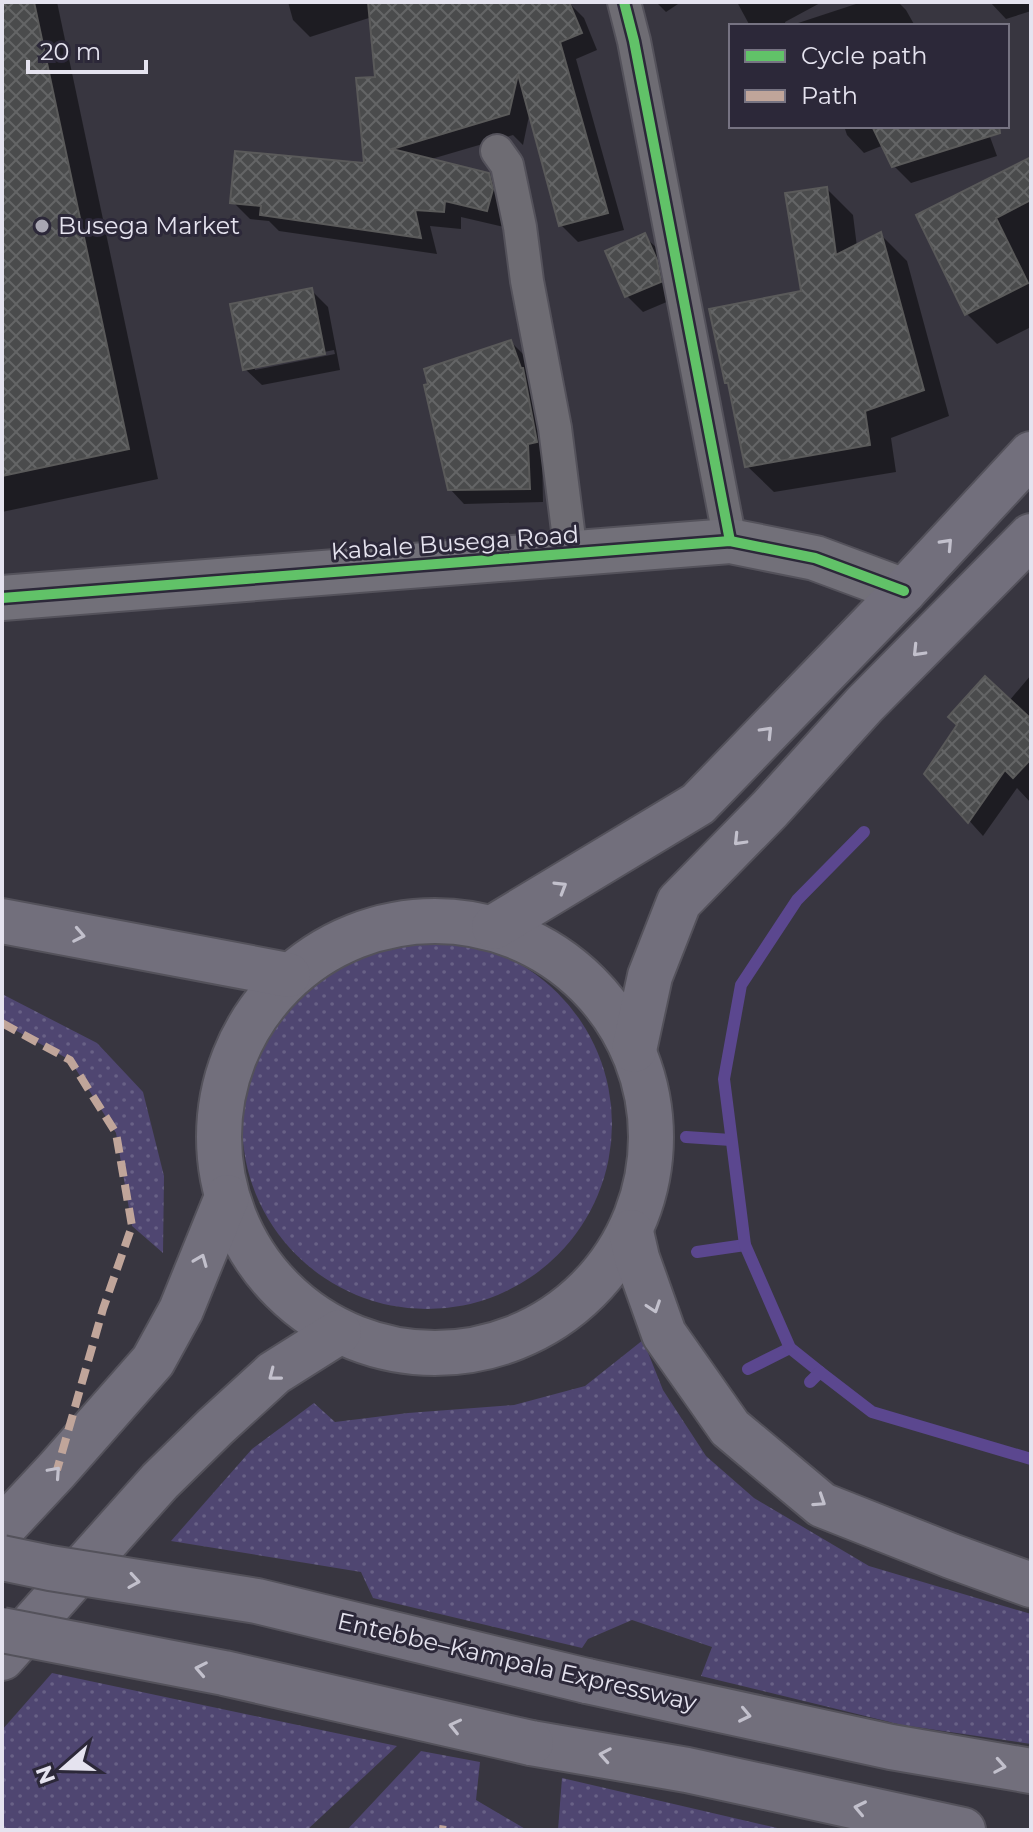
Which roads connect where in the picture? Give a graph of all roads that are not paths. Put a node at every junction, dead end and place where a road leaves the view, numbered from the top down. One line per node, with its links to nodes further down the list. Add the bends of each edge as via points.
1 (624, 2): 5 (street)
2 (497, 151): 6 (street, via 507,165 520,227)
3 (1031, 454): 7 (highway, one-way to 3)
4 (1031, 536): 12 (highway, one-way to 12, via 679,902 650,976)
5 (730, 541): 6 (street, Kabale Busega Road); 7 (street, Kabale Busega Road, via 815,558)
6 (571, 554): 8 (street, Kabale Busega Road)
7 (904, 591): 10 (highway, one-way to 7, via 698,804)
8 (2, 598)
9 (2, 921): 11 (highway, one-way to 11)
10 (494, 927): 11 (highway, via 421,919 364,932); 12 (highway, via 539,945 578,973 610,1008)
11 (288, 975): 13 (highway, via 246,1028 222,1092 218,1145)
12 (634, 1050): 14 (highway, via 648,1095 652,1141 646,1188)
13 (227, 1197): 15 (highway, via 244,1239 269,1276 301,1308); 16 (highway, one-way to 13, via 153,1361 181,1310)
14 (631, 1232): 15 (highway, via 604,1274 570,1308 529,1334 482,1350 434,1355 385,1349); 18 (highway, one-way to 18, via 664,1334 730,1428 822,1505)
15 (339, 1332): 20 (highway, one-way to 20, via 274,1373 215,1427)
16 (2, 1529)
17 (2, 1558): 21 (highway, Entebbe–Kampala Expressway, one-way to 21, bridge, via 257,1601 587,1681 891,1747)
18 (1031, 1585)
19 (2, 1630): 22 (highway, one-way to 19, bridge)
20 (2, 1658)
21 (1031, 1771)
22 (963, 1830)

